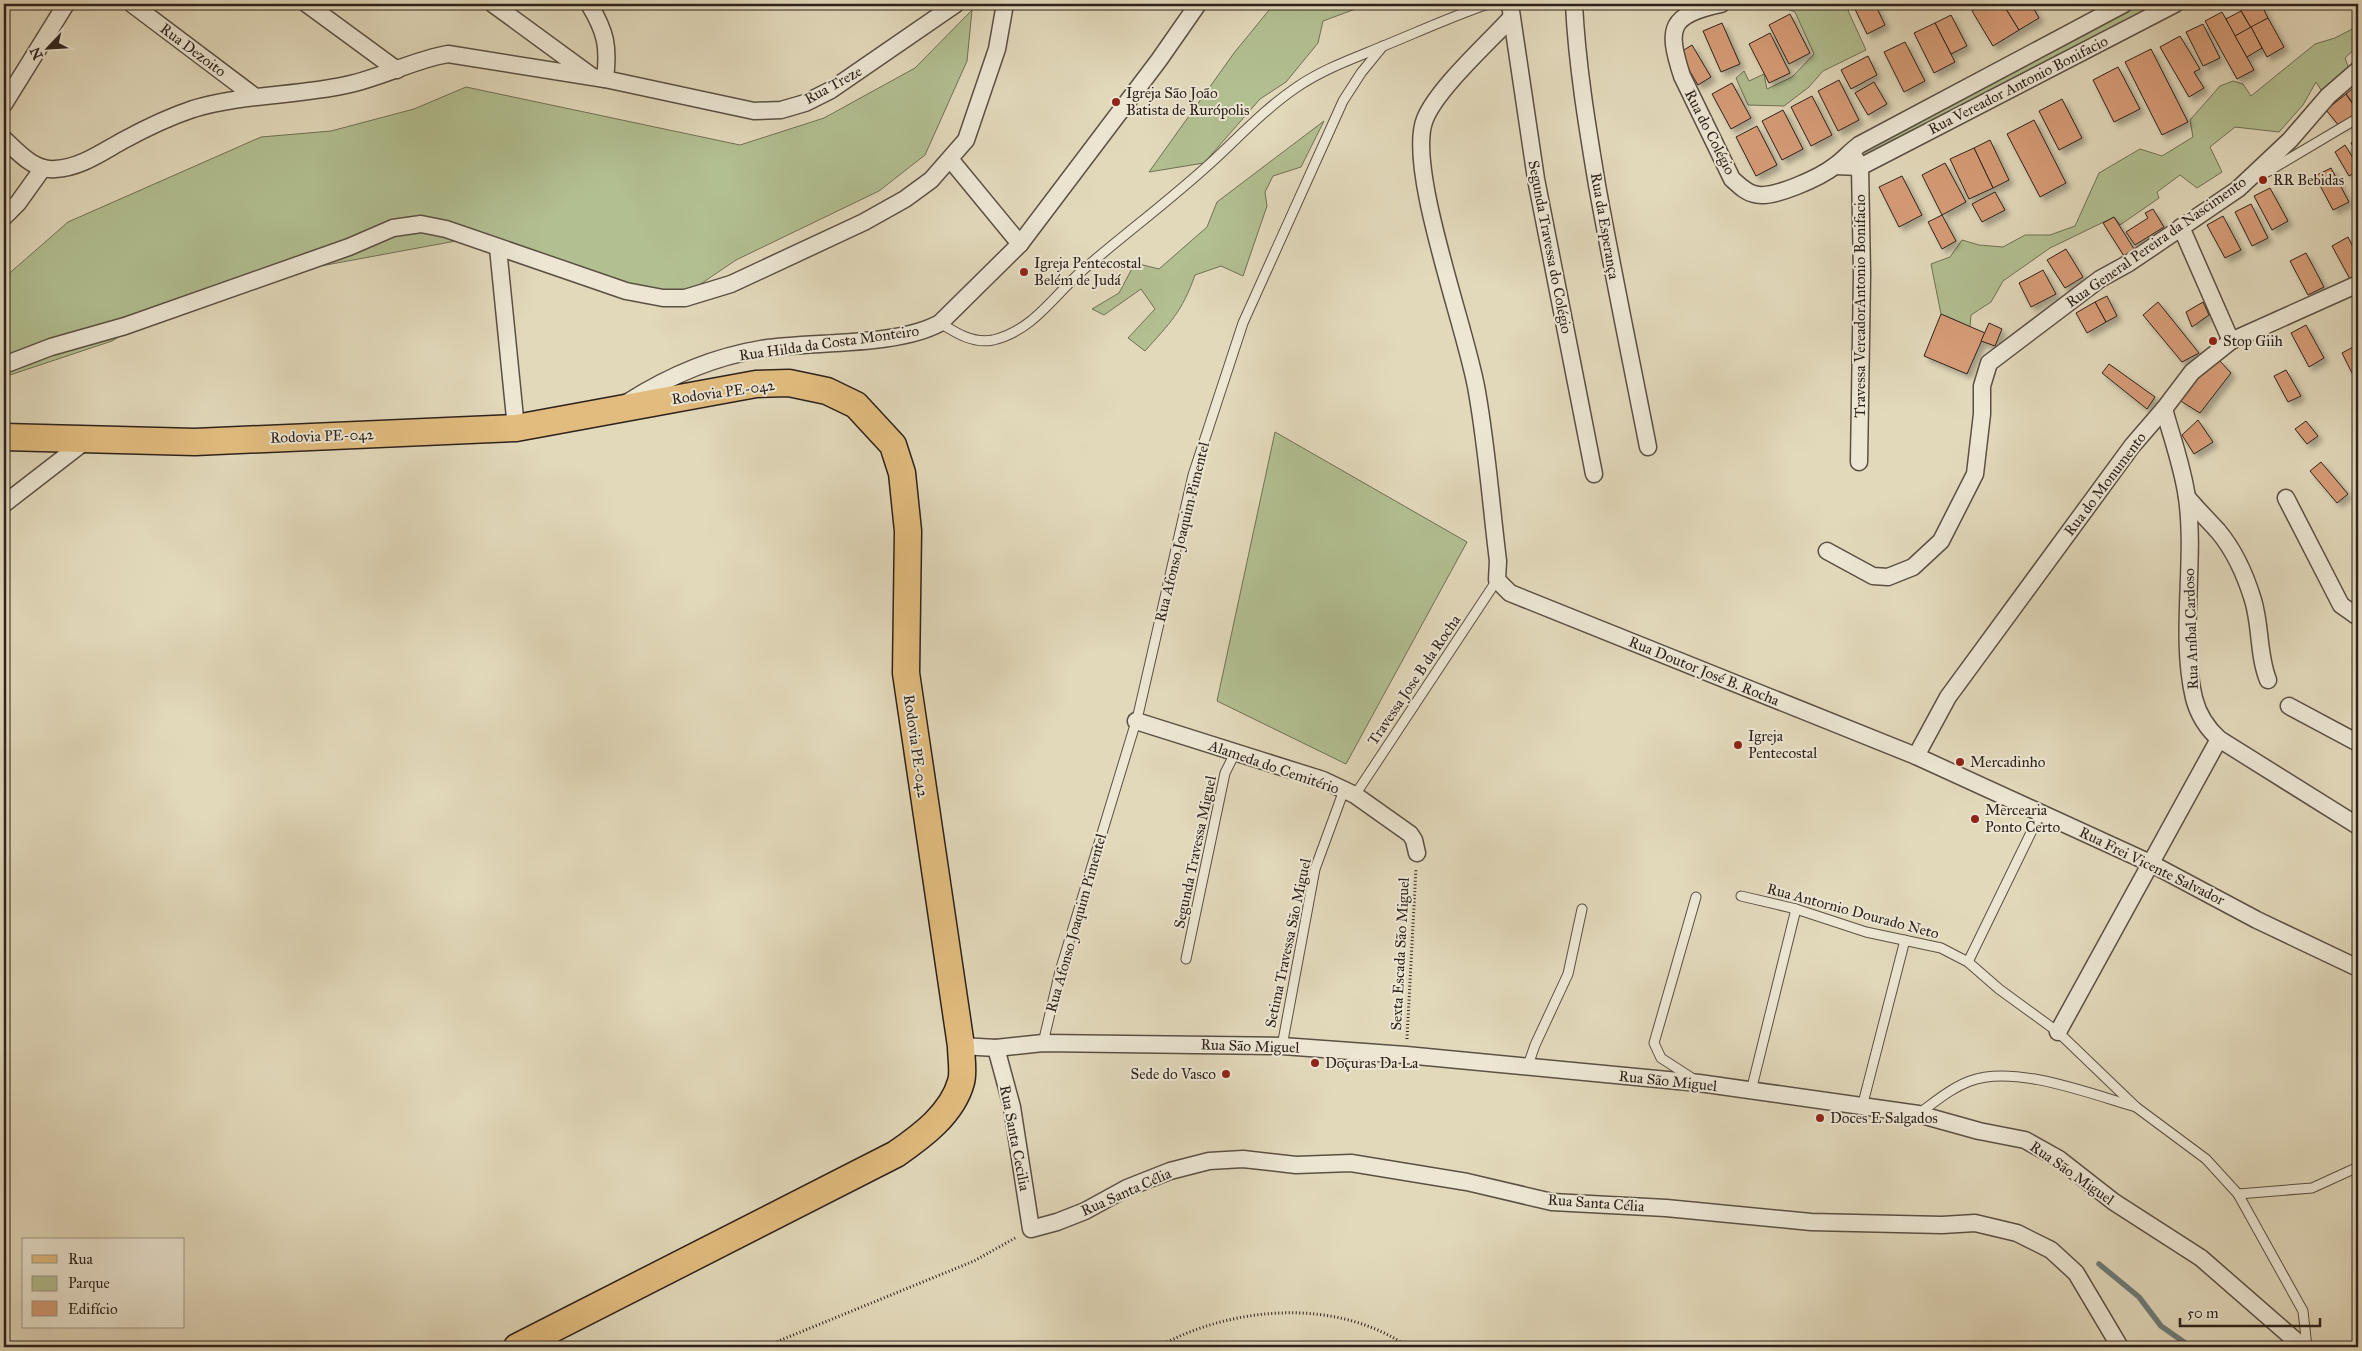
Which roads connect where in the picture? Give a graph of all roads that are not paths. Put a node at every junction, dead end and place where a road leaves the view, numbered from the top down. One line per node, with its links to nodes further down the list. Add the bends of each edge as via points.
1 (66, 4): 20 (street)
2 (132, 4): 19 (street, Rua Dezoito)
3 (307, 4): 16 (street)
4 (493, 4): 18 (street)
5 (590, 4): 18 (street, via 605,36 608,53)
6 (956, 4): 18 (street, Rua Treze, via 831,90 781,110 754,111)
7 (1005, 4): 24 (street, via 986,84 966,140)
8 (1198, 4): 31 (street, Rua Hilda da Costa Monteiro)
9 (1488, 4): 15 (lane)
10 (1574, 4): 42 (street, Rua da Esperança, via 1588,133)
11 (1721, 4): 25 (street, Rua do Colégio, via 1695,10 1681,19 1674,28 1672,43 1682,76 1732,178 1744,190 1755,195 1770,195)
12 (2124, 4): 23 (street, Rua Vereador Antonio Bonifacio)
13 (2175, 4): 26 (street, Rua Vereador Antonio Bonifacio)
14 (1511, 11): 44 (street, Segunda Travessa do Colégio, via 1536,179); 49 (street, via 1435,101 1425,119 1421,136 1430,206 1477,391 1498,561)
15 (1383, 46): 34 (lane, via 1342,62 1276,101 1215,160 1083,270 1027,324 1003,337 982,341 959,335); 53 (lane, Rua Afonso Joaquim Pimentel, via 1343,101 1243,323 1193,475)
16 (397, 70): 18 (street, Rua Treze, via 428,57 448,54); 19 (street, Rua Treze, via 344,86)
17 (2358, 70): 28 (street, Rua General Pereira da Nascimento, via 2328,96 2290,140)
18 (600, 78)
19 (254, 96): 27 (street, Rua Treze, via 192,110 139,132 87,160 61,168)
20 (4, 104)
21 (2358, 118): 28 (lane)
22 (4, 139): 27 (street, via 33,164)
23 (1851, 151): 25 (street, Rua do Colégio); 26 (street, Travessa VereadorAntonio Bonifacio)
24 (950, 159): 31 (street); 32 (street, via 931,180 864,222 731,284 685,298 663,298 626,291)
25 (1835, 166): 26 (street, Rua do Colégio)
26 (1860, 167): 43 (street, Travessa VereadorAntonio Bonifacio)
27 (43, 168): 29 (street)
28 (2238, 189): 30 (street, Rua General Pereira da Nascimento)
29 (4, 217)
30 (2181, 227): 35 (street); 48 (street, Rua General Pereira da Nascimento, via 2100,279 1989,363 1982,386 1975,474 1941,541 1913,567 1888,577 1873,576)
31 (1020, 244): 34 (street, Rua Hilda da Costa Monteiro)
32 (498, 248): 36 (street, via 446,229 421,224 393,228 349,247 125,326 51,346); 39 (street)
33 (2358, 284): 35 (street, Rua do Monumento)
34 (940, 323): 37 (street, Rua Hilda da Costa Monteiro, via 899,336 761,349 729,356 656,384)
35 (2231, 340): 38 (street, Rua do Monumento, via 2192,372)
36 (4, 365)
37 (618, 409): 39 (main road, Rodovia PE-042); 73 (main road, Rodovia PE-042, via 748,385 789,383 828,391 856,404 893,445 902,473 908,531 906,673)
38 (2164, 409): 45 (street, Rua Aníbal Cardoso); 57 (street, Rua do Monumento, via 2132,446 1948,697)
39 (516, 428): 41 (main road, Rodovia PE-042, via 195,442)
40 (4, 438): 41 (main road, Rodovia PE-042)
41 (88, 439): 47 (street)
42 (1648, 447)
43 (1859, 462)
44 (1594, 474)
45 (2187, 497): 51 (street, via 2219,532 2244,577 2253,600 2262,666); 54 (street, Rua Aníbal Cardoso, via 2188,629 2194,699 2208,729)
46 (2286, 498): 50 (street, via 2340,605)
47 (4, 504)
48 (1827, 551)
49 (1497, 580): 57 (street, Rua Doutor José B. Rocha, via 1510,593); 58 (lane, Travessa Jose B da Rocha)
50 (2358, 617)
51 (2268, 680)
52 (2288, 706): 55 (street)
53 (1136, 721): 56 (street, Alameda do Cemitério); 72 (lane, Rua Afonso Joaquim Pimentel, via 1060,971)
54 (2219, 740): 60 (street, Rua Aníbal Cardoso); 62 (street)
55 (2358, 744)
56 (1235, 753): 58 (street, Alameda do Cemitério, via 1323,780); 68 (lane, Segunda Travessa Miguel, via 1225,772)
57 (1916, 756): 59 (street, Rua Frei Vicente Salvador)
58 (1349, 792): 61 (street, Alameda do Cemitério, via 1410,834); 74 (lane, Setima Travessa São Miguel, via 1315,869)
59 (2041, 812): 62 (street, Rua Frei Vicente Salvador); 69 (lane)
60 (2358, 826)
61 (1417, 854)
62 (2150, 863): 70 (street, Rua Frei Vicente Salvador); 71 (street)
63 (1740, 896): 66 (lane, Rua Antornio Dourado Neto)
64 (1696, 897): 77 (lane, via 1654,1043 1661,1058)
65 (1582, 909): 76 (lane, via 1568,974)
66 (1796, 909): 67 (lane, Rua Antornio Dourado Neto, via 1866,932); 78 (lane)
67 (1905, 940): 69 (lane, Rua Antornio Dourado Neto, via 1941,948); 79 (lane)
68 (1186, 959)
69 (1968, 962): 71 (lane, Rua Antornio Dourado Neto)
70 (2358, 968)
71 (2058, 1032): 80 (lane, Rua Antornio Dourado Neto)
72 (1043, 1042): 74 (street, Rua São Miguel); 75 (street, Rua São Miguel)
73 (961, 1046): 75 (street, Rua São Miguel); 85 (main road, Rodovia PE-042, via 961,1081 948,1109 922,1137 896,1154)
74 (1282, 1046): 76 (street, Rua São Miguel)
75 (996, 1048): 84 (street, Rua Santa Cecilia, via 1012,1106)
76 (1527, 1068): 77 (street, Rua São Miguel)
77 (1699, 1083): 78 (street, Rua São Miguel)
78 (1751, 1091): 79 (street, Rua São Miguel)
79 (1862, 1107): 81 (street, Rua São Miguel)
80 (2136, 1107): 81 (lane, via 2037,1078 1990,1077 1972,1080 1953,1089); 83 (lane, Rua Antornio Dourado Neto, via 2206,1160)
81 (1918, 1114): 87 (street, Rua São Miguel, via 2025,1140 2059,1159 2114,1202 2201,1258)
82 (2358, 1167): 83 (lane, via 2312,1188)
83 (2238, 1194): 88 (lane, Rua Antornio Dourado Neto, via 2303,1311)
84 (1031, 1229): 86 (street, Rua Santa Célia, via 1085,1211 1128,1188 1170,1171 1209,1161 1243,1159 1296,1165 1351,1163 1467,1182 1552,1202 1666,1208 1811,1222 1975,1223 2017,1232 2051,1250 2076,1273)
85 (517, 1347)
86 (2120, 1347)
87 (2303, 1347)
88 (2307, 1347)

